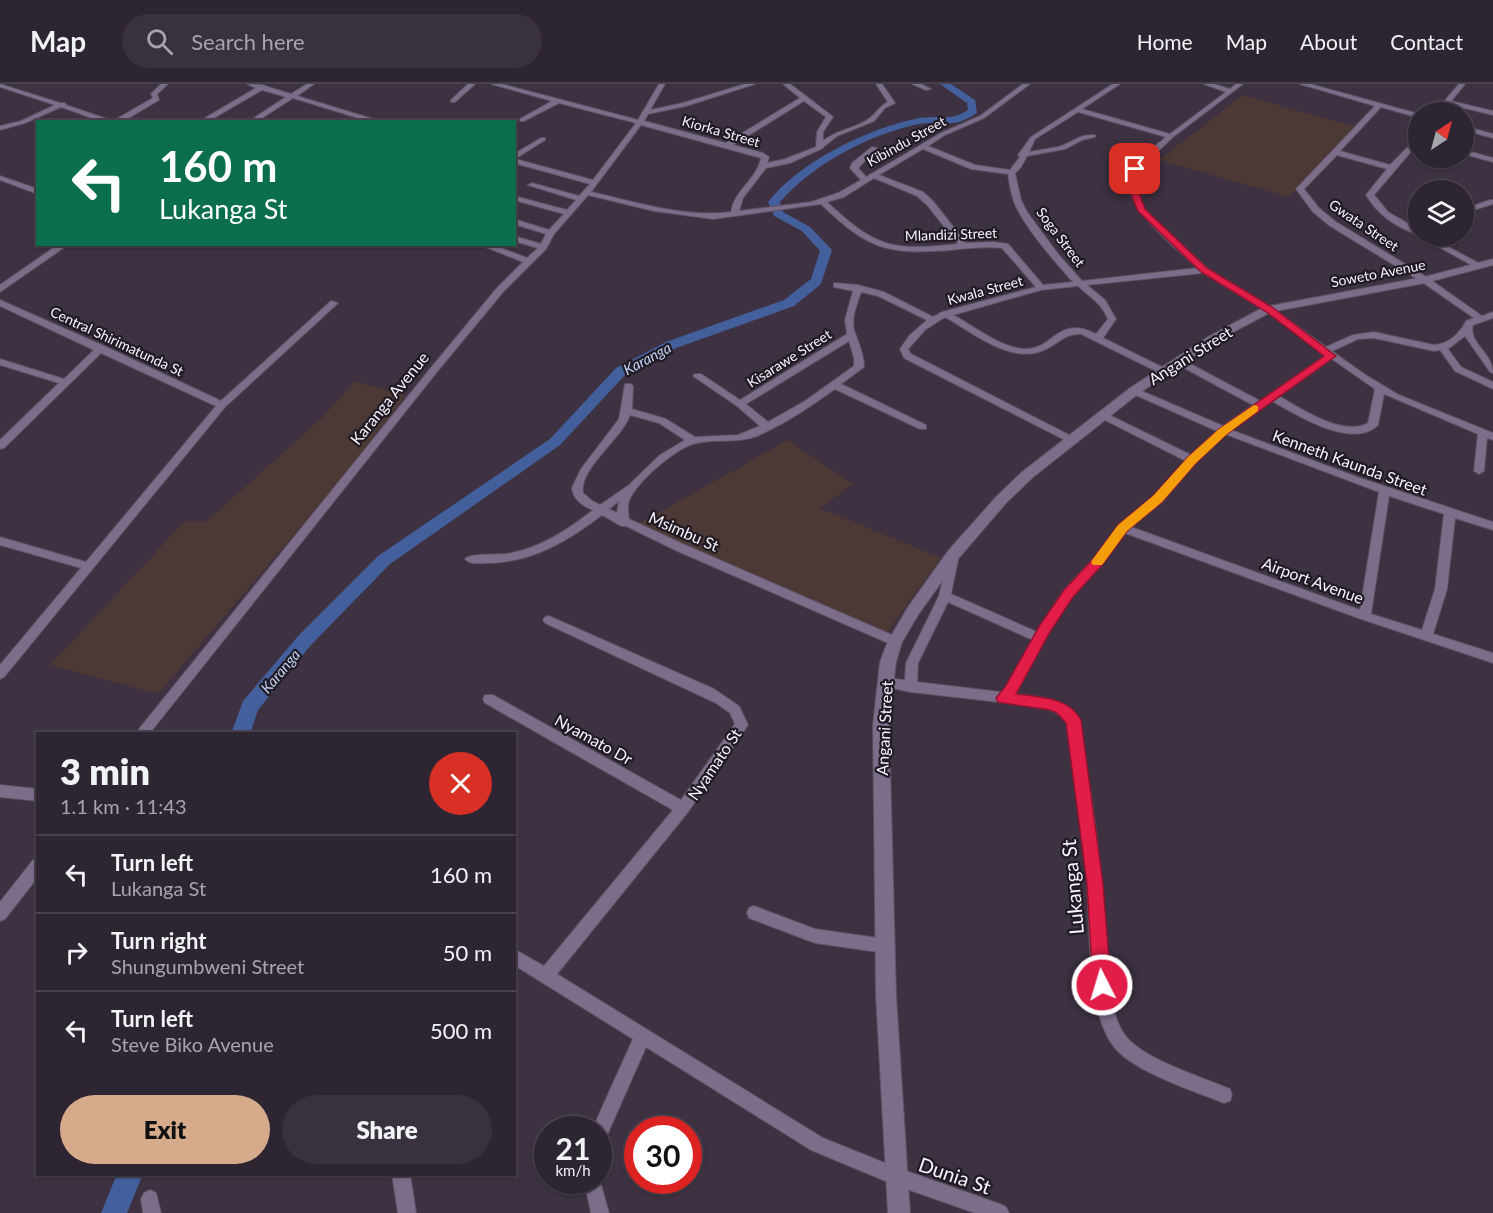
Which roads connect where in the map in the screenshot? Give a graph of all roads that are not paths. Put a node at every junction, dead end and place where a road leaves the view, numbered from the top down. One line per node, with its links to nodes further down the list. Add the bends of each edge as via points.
1 (165, 84): 35 (street, via 154,94 157,99 151,104)
2 (250, 84): 18 (street)
3 (311, 84): 21 (street)
4 (472, 84): 23 (street)
5 (494, 84): 24 (street, Kiorka Street)
6 (662, 84): 33 (street, Karanga Avenue)
7 (752, 84): 33 (street)
8 (786, 84): 22 (street)
9 (879, 84): 49 (street, via 891,104 872,120 836,135)
10 (915, 84): 19 (street)
11 (1024, 84): 48 (street, Kibindu Street, via 982,117)
12 (1117, 84): 29 (street, via 1105,88)
13 (1206, 84): 20 (street)
14 (1240, 84): 20 (street)
15 (1303, 84): 27 (street, via 1344,92)
16 (1462, 84): 25 (street)
17 (0, 85): 26 (street)
18 (262, 86): 21 (street); 32 (street)
19 (928, 89)
20 (1232, 91): 44 (street)
21 (292, 96): 38 (street); 39 (street)
22 (803, 99): 47 (street); 49 (street, via 831,117 820,132)
23 (453, 101)
24 (558, 101): 33 (street, Kiorka Street); 40 (street)
25 (1446, 102)
26 (63, 104): 34 (street); 41 (street)
27 (1379, 105): 30 (street); 52 (street, Gwata Street)
28 (1474, 109): 31 (street)
29 (1077, 110): 44 (street); 53 (street, via 1033,138)
30 (1408, 113)
31 (1493, 113)
32 (210, 117): 36 (street); 37 (street)
33 (643, 117): 47 (street, Kiorka Street); 64 (street, Karanga Avenue)
34 (106, 120)
35 (120, 120)
36 (205, 120)
37 (219, 120)
38 (254, 120)
39 (373, 120)
40 (522, 120)
41 (0, 128)
42 (1474, 131): 45 (street)
43 (1093, 136): 53 (street, via 1063,148)
44 (1171, 136): 88 (street, via 1135,169 1132,187 1141,210)
45 (1493, 136)
46 (543, 138): 55 (street)
47 (729, 144): 58 (street, Kiorka Street, via 765,157)
48 (923, 146): 60 (street, via 974,167); 61 (street, Kibindu Street)
49 (819, 148): 58 (street)
50 (874, 148): 63 (street, via 854,168)
51 (1408, 150): 59 (street)
52 (1335, 152): 59 (street); 89 (street, Gwata Street, via 1300,189 1333,224)
53 (1022, 155): 60 (street, via 1020,164)
54 (1474, 155): 57 (street)
55 (516, 158)
56 (516, 160): 64 (street)
57 (1493, 160)
58 (765, 166): 73 (street, Kiorka Street, via 738,199)
59 (1392, 168): 76 (street, via 1370,195 1375,205)
60 (1011, 172): 90 (street, Soga Street, via 1019,204)
61 (873, 175): 63 (street, Kibindu Street); 82 (street, via 920,194)
62 (0, 178): 66 (street)
63 (865, 180): 69 (street, Kibindu Street)
64 (595, 183): 67 (street, Karanga Avenue)
65 (532, 185): 67 (street)
66 (36, 191)
67 (584, 196): 72 (street, Karanga Avenue); 73 (street, via 694,216)
68 (516, 199): 72 (street)
69 (824, 202): 73 (street, Kibindu Street); 82 (street, Mlandizi Street, via 864,239 878,246 910,251)
70 (1493, 202): 71 (street)
71 (1474, 208)
72 (569, 213): 78 (street, Karanga Avenue)
73 (735, 214)
74 (516, 222): 78 (street)
75 (1408, 224): 76 (street)
76 (1403, 225): 77 (street)
77 (1408, 228)
78 (551, 233): 84 (street, Karanga Avenue)
79 (516, 239): 84 (street)
80 (62, 246): 94 (street)
81 (487, 246): 85 (street)
82 (964, 246): 93 (street, Mlandizi Street, via 1005,246)
83 (1442, 246): 87 (street)
84 (543, 247): 85 (street, Karanga Avenue)
85 (528, 261): 157 (street, Karanga Avenue, via 398,413)
86 (1493, 262): 87 (street, Soweto Avenue)
87 (1478, 265): 89 (street, Soweto Avenue)
88 (1204, 270): 90 (street, Kwala Street); 97 (street)
89 (1425, 279): 97 (street, Soweto Avenue); 100 (street)
90 (1079, 284): 93 (street, Kwala Street); 104 (street, Soga Street, via 1109,307 1112,319)
91 (837, 285): 92 (street)
92 (858, 288): 101 (street, via 881,294); 103 (street, via 850,313)
93 (1041, 288): 98 (street, Kwala Street)
94 (0, 289)
95 (0, 303): 105 (street, Central Shirimatunda St)
96 (334, 303): 121 (street)
97 (1268, 309): 107 (street); 109 (street, Angani Street)
98 (945, 314): 101 (street, Kwala Street); 104 (street, via 1021,351 1036,350 1063,332 1074,330)
99 (1493, 315): 100 (street)
100 (1479, 318): 102 (street, via 1469,323)
101 (933, 320): 129 (street, Kwala Street, via 908,341 904,349 908,356)
102 (1467, 330): 106 (street); 110 (street)
103 (852, 335): 114 (street, via 859,368); 120 (street, Kisarawe Street)
104 (1099, 338): 111 (street)
105 (102, 348): 113 (street); 121 (street, Central Shirimatunda St)
106 (1442, 348): 107 (street, via 1374,335 1356,336); 116 (street, via 1458,369)
107 (1327, 353): 117 (street); 119 (street)
108 (0, 362): 113 (street)
109 (1178, 362): 111 (street, Angani Street); 122 (street)
110 (1493, 370)
111 (1163, 371): 118 (street, Angani Street)
112 (698, 376): 120 (street)
113 (66, 382): 131 (street)
114 (835, 385): 125 (street); 126 (street)
115 (628, 386): 123 (street, Msimbu St)
116 (1493, 386)
117 (1380, 388): 119 (street, via 1373,425 1360,430 1324,424); 128 (street)
118 (1134, 391): 124 (street, Angani Street); 127 (street, Kenneth Kaunda Street)
119 (1273, 397): 122 (street)
120 (740, 404): 125 (street)
121 (222, 405): 144 (street)
122 (1260, 405): 127 (street)
123 (627, 411): 130 (street, via 656,417); 136 (street, Msimbu St, via 577,488 578,495)
124 (1102, 415): 129 (street, Angani Street); 132 (street)
125 (766, 426): 130 (street, via 742,438)
126 (923, 428)
127 (1223, 431): 132 (street); 135 (street, Kenneth Kaunda Street)
128 (1488, 435): 133 (street)
129 (1070, 439): 142 (street, Angani Street, via 1001,500)
130 (693, 441): 134 (street, via 672,451)
131 (0, 446)
132 (1192, 460): 140 (street, via 1158,499)
133 (1479, 471)
134 (630, 488): 136 (street); 138 (street, via 622,512)
135 (1384, 492): 137 (street, Kenneth Kaunda Street); 146 (street)
136 (600, 510): 138 (street, Msimbu St); 143 (street, via 573,533 552,544 512,557)
137 (1450, 513): 139 (street, Kenneth Kaunda Street); 148 (street, via 1441,588)
138 (625, 523): 150 (street, Msimbu St)
139 (1493, 526)
140 (1123, 528): 146 (street, Airport Avenue); 149 (street, via 1068,593)
141 (0, 541): 144 (street)
142 (953, 555): 145 (street); 150 (street, Angani Street)
143 (471, 559)
144 (90, 567): 152 (street)
145 (945, 596): 149 (street); 154 (street, via 912,663)
146 (1365, 616): 148 (street, Airport Avenue)
147 (549, 620): 160 (street, Nyamato St, via 710,693 740,716 742,725)
148 (1426, 636): 151 (street, Airport Avenue)
149 (1040, 638): 155 (street)
150 (895, 640): 153 (street, Angani Street)
151 (1493, 658)
152 (0, 674)
153 (885, 683): 154 (street, Lukanga St); 164 (street, Angani Street, via 881,725)
154 (911, 687): 155 (street, Lukanga St)
155 (1003, 698): 168 (street, Lukanga St, via 1052,705 1073,720 1095,884 1102,985 1119,1042 1134,1055)
156 (489, 699): 160 (street, Nyamato Dr)
157 (143, 732)
158 (0, 790): 159 (street)
159 (36, 795)
160 (683, 808): 166 (street, Nyamato St)
161 (36, 868): 162 (street)
162 (0, 914)
163 (754, 914): 164 (street, via 815,936)
164 (885, 946): 171 (street, Angani Street)
165 (516, 957): 166 (street)
166 (546, 976): 167 (street)
167 (642, 1036): 169 (street); 171 (street, via 817,1144)
168 (1224, 1095)
169 (607, 1116)
170 (401, 1176): 173 (street)
171 (895, 1176): 175 (street, Angani Street); 176 (street, Dunia St)
172 (596, 1194): 174 (street)
173 (407, 1213)
174 (600, 1213)
175 (899, 1213)
176 (1000, 1213)

